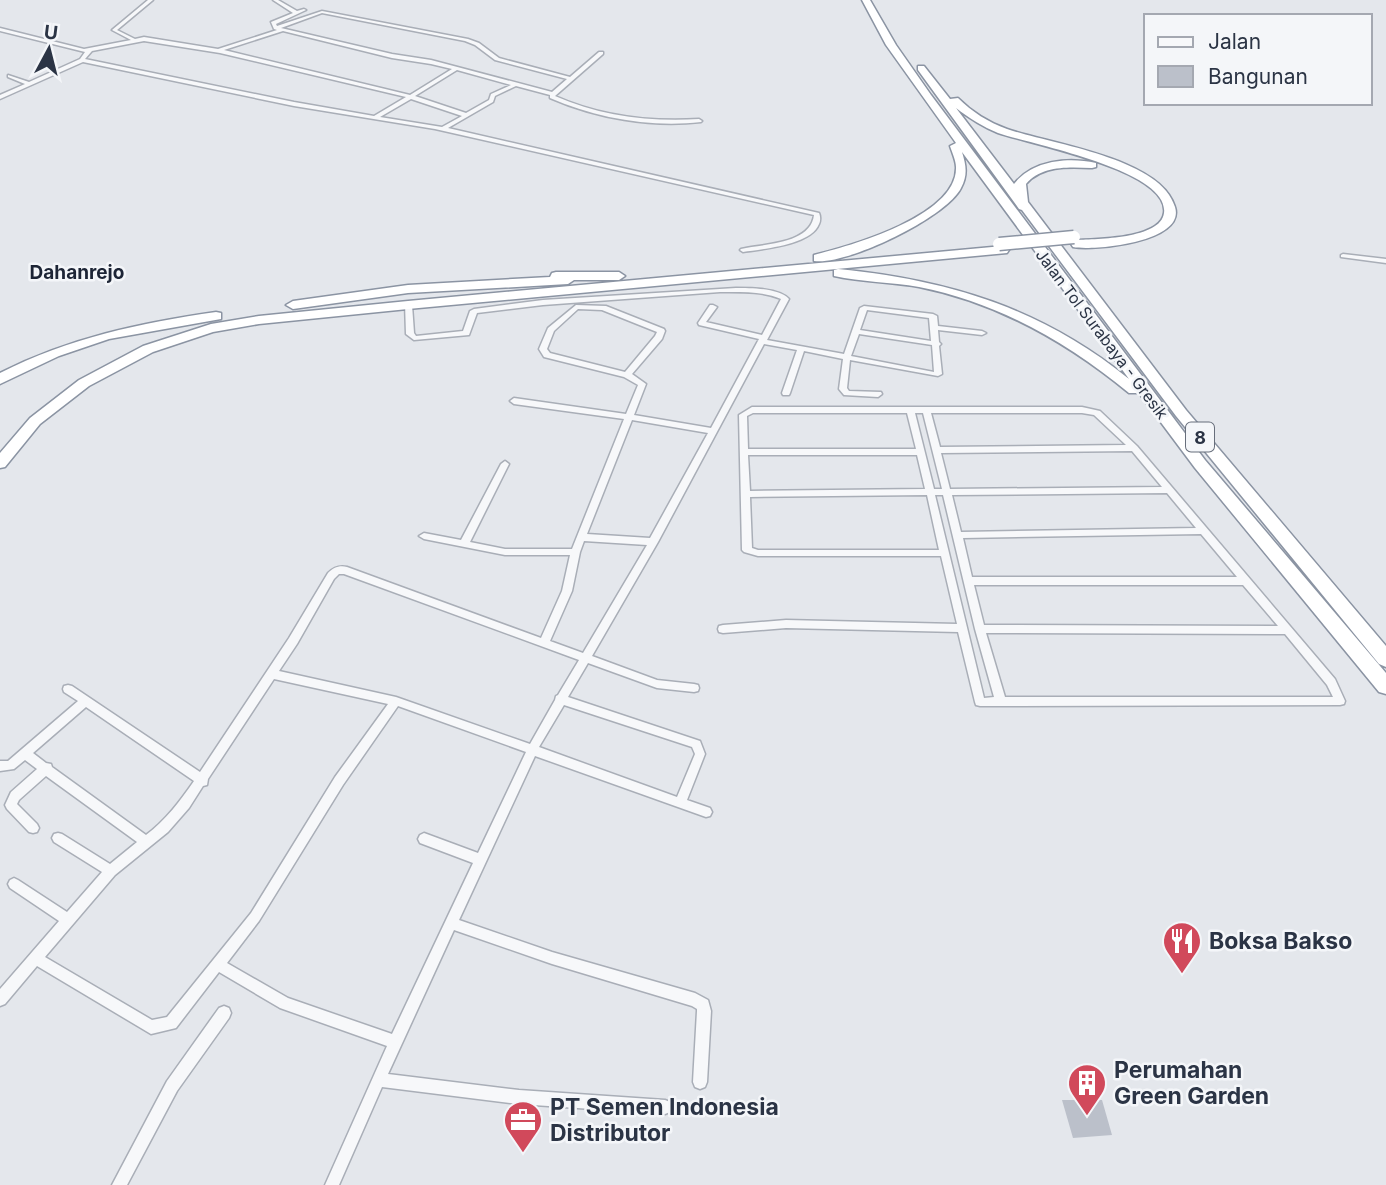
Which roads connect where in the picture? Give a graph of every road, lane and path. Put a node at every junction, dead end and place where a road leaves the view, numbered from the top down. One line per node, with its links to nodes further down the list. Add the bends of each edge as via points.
1 (151, 0): 10 (street, via 114,30)
2 (275, 0): 6 (street)
3 (866, 0): 23 (highway, Jalan Tol Surabaya - Gresik / 8)
4 (877, 0): 9 (highway)
5 (304, 10): 6 (street)
6 (297, 13): 8 (street, via 273,23)
7 (0, 29): 11 (street)
8 (279, 29): 12 (street); 15 (street); 17 (street, via 322,12 466,40 497,59)
9 (895, 30)
10 (134, 39): 11 (street); 12 (street)
11 (89, 51): 14 (street)
12 (220, 51): 22 (street)
13 (601, 53): 17 (street)
14 (82, 60): 18 (street); 25 (street)
15 (456, 69): 19 (street); 22 (street)
16 (10, 76): 18 (street)
17 (569, 78): 20 (street)
18 (30, 84): 21 (street)
19 (516, 84): 20 (street); 24 (street)
20 (553, 93): 26 (street, via 552,97 563,102 625,117)
21 (0, 97)
22 (412, 97): 24 (street); 25 (street)
23 (927, 97): 33 (highway, via 961,155 955,191 903,229); 50 (highway, Jalan Tol Surabaya - Gresik / 8)
24 (466, 115): 27 (street)
25 (375, 118): 27 (street)
26 (699, 121)
27 (443, 129): 30 (street, via 817,214 816,225 804,238)
28 (1023, 206): 29 (highway, via 1020,184 1028,175 1045,167 1074,164 1128,175 1146,185 1159,201 1160,216 1152,226); 29 (highway, Jalan Tol Surabaya - Gresik / 8, via 910,52 957,104 984,122 1117,165 1153,183 1170,203 1166,224 1149,234); 79 (highway, Jalan Tol Surabaya - Gresik / 8, via 1181,413)
29 (1075, 241): 33 (highway)
30 (743, 250)
31 (1343, 256): 32 (street)
32 (1386, 261)
33 (789, 267): 34 (highway); 44 (highway, via 408,289 237,313 102,334 51,352); 50 (highway, via 894,279 982,299 1074,344 1110,368)
34 (408, 305): 39 (street, via 414,338 466,332 472,312 480,310 757,290 785,299); 57 (highway, via 258,320 167,340 106,369 63,398 35,421)
35 (713, 307): 39 (street, via 702,323)
36 (936, 328): 37 (street, via 931,315 865,306); 38 (street); 40 (street)
37 (855, 331): 40 (street); 42 (street)
38 (982, 333)
39 (763, 340): 41 (street); 52 (street)
40 (937, 344): 42 (street, via 936,374)
41 (801, 349): 42 (street); 45 (street)
42 (846, 357): 46 (street, via 845,391)
43 (627, 374): 43 (street, via 547,355 543,349 547,337 564,316 582,306 603,308 661,331); 51 (street, via 642,384)
44 (0, 379)
45 (786, 393)
46 (878, 394)
47 (514, 401): 51 (street)
48 (911, 411): 49 (street); 55 (street, via 752,410 743,415); 56 (street)
49 (927, 411): 53 (street, via 1090,411); 54 (street)
50 (1161, 413): 81 (highway, Jalan Tol Surabaya - Gresik / 8)
51 (629, 417): 52 (street); 66 (street)
52 (712, 431): 67 (street)
53 (1134, 448): 54 (street); 59 (street)
54 (936, 450): 61 (street)
55 (745, 452): 56 (street); 62 (street)
56 (921, 452): 60 (street)
57 (0, 463)
58 (505, 464): 68 (street)
59 (1169, 490): 61 (street); 63 (street)
60 (931, 493): 61 (street); 62 (street); 70 (street)
61 (946, 493): 64 (street)
62 (747, 494): 70 (street, via 747,550 751,553)
63 (1203, 531): 64 (street); 72 (street)
64 (957, 535): 71 (street)
65 (424, 536): 68 (street)
66 (581, 537): 67 (street); 69 (street)
67 (653, 542): 78 (street)
68 (464, 544): 69 (street, via 505,552)
69 (575, 552): 77 (street, via 567,591)
70 (945, 553): 73 (street)
71 (968, 581): 72 (street); 74 (street)
72 (1246, 581): 76 (street)
73 (962, 628): 75 (street, via 786,624); 87 (street, via 980,702)
74 (980, 628): 76 (street); 87 (street)
75 (723, 629)
76 (1286, 629): 87 (street, via 1331,682 1340,701)
77 (544, 643): 78 (street); 80 (street, via 340,570 331,576)
78 (584, 657): 82 (street, via 657,684); 84 (street)
79 (1386, 659)
80 (271, 674): 86 (street); 92 (street)
81 (1386, 686)
82 (694, 688)
83 (68, 689): 85 (street)
84 (560, 699): 88 (street); 93 (street, via 696,744 700,754)
85 (86, 701): 89 (street); 92 (street)
86 (396, 701): 88 (street); 105 (street, via 339,781 255,917)
87 (1001, 703)
88 (533, 748): 93 (street); 99 (street)
89 (26, 754): 90 (street, via 10,766); 91 (street)
90 (0, 766)
91 (47, 768): 95 (street, via 11,805); 98 (street)
92 (203, 781): 98 (street, via 164,828)
93 (681, 802): 94 (street)
94 (706, 812)
95 (33, 828)
96 (58, 838): 100 (street)
97 (424, 839): 99 (street)
98 (145, 841): 100 (street)
99 (480, 860): 103 (street)
100 (111, 871): 102 (street)
101 (14, 884): 102 (street)
102 (68, 920): 104 (street)
103 (451, 923): 108 (street); 110 (street, via 703,1004)
104 (35, 958): 105 (street, via 151,1027 171,1023); 106 (street)
105 (217, 964): 108 (street, via 285,1003)
106 (0, 999)
107 (224, 1013): 112 (street, via 172,1086)
108 (395, 1042): 109 (street)
109 (379, 1080): 111 (street, via 519,1097); 113 (street)
110 (700, 1082)
111 (665, 1107)
112 (119, 1185)
113 (332, 1185)

